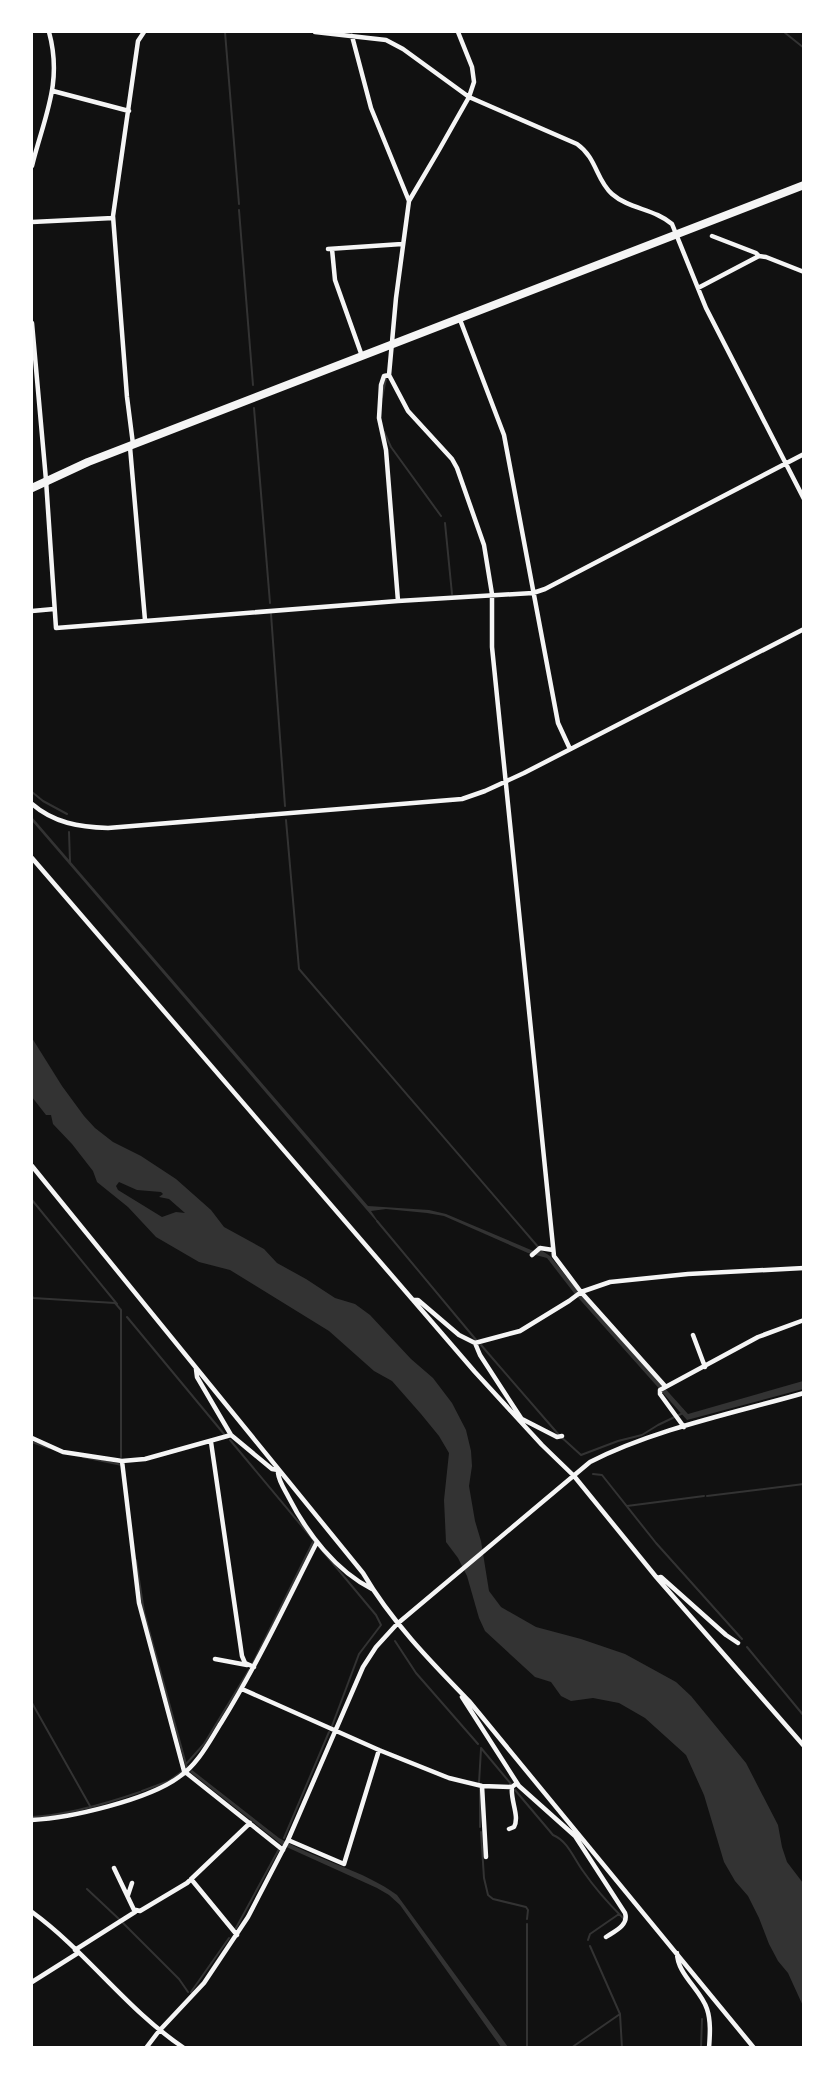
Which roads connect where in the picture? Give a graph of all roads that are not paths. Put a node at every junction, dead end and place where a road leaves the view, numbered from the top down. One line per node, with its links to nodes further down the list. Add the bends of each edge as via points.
1 (49, 32): 6 (street, via 56,62)
2 (144, 32): 8 (street, via 138,41)
3 (315, 32): 5 (street)
4 (458, 32): 7 (street, via 474,75)
5 (352, 36): 7 (street, via 386,40); 12 (street, via 371,108)
6 (53, 91): 8 (street); 9 (street)
7 (469, 97): 12 (street); 15 (street, via 578,144 590,155 611,193 660,215 672,224)
8 (129, 111): 13 (street)
9 (33, 150): 10 (street)
10 (32, 166)
11 (804, 184): 15 (highway)
12 (409, 201): 17 (street)
13 (113, 218): 14 (street); 26 (street)
14 (32, 222)
15 (676, 234): 20 (street); 21 (highway)
16 (712, 236): 18 (street)
17 (402, 244): 23 (street); 24 (street, via 330,249 335,280)
18 (759, 256): 19 (street); 20 (street)
19 (804, 272)
20 (698, 288): 28 (street)
21 (459, 318): 23 (highway); 32 (street, via 504,435)
22 (32, 323): 29 (street)
23 (392, 344): 24 (highway); 25 (street)
24 (362, 356): 26 (highway)
25 (389, 375): 33 (street, via 408,411 457,468 484,544); 34 (street, via 384,376 381,385 379,418 386,450)
26 (132, 445): 29 (highway); 37 (street)
27 (804, 454): 28 (street)
28 (786, 464): 31 (street); 32 (street)
29 (46, 480): 30 (highway); 35 (street)
30 (32, 488)
31 (804, 499)
32 (533, 593): 33 (street); 39 (street, via 558,723)
33 (492, 594): 34 (street); 40 (street, via 492,647)
34 (398, 601): 37 (street)
35 (54, 609): 36 (street); 37 (street, via 56,628)
36 (32, 611)
37 (144, 620)
38 (804, 629): 39 (street)
39 (570, 749): 40 (street)
40 (507, 781): 41 (street, via 450,801 114,827 62,822); 45 (street)
41 (32, 804)
42 (32, 858): 48 (street)
43 (32, 1166): 53 (street)
44 (536, 1250): 45 (street)
45 (553, 1250): 47 (street, via 556,1261)
46 (804, 1268): 47 (street, via 622,1280)
47 (579, 1294): 51 (street, via 520,1331); 54 (street)
48 (413, 1300): 51 (street, via 418,1299 459,1335); 56 (street)
49 (804, 1320): 52 (street, via 758,1337)
50 (693, 1335): 52 (street)
51 (475, 1343): 56 (street)
52 (705, 1367): 54 (street)
53 (196, 1369): 58 (street); 63 (street)
54 (663, 1388): 57 (street, via 660,1394)
55 (804, 1393): 57 (street)
56 (520, 1419): 59 (street); 64 (street)
57 (684, 1427): 64 (street, via 610,1452)
58 (231, 1435): 61 (street); 63 (street)
59 (561, 1437)
60 (32, 1438): 62 (street, via 63,1452)
61 (211, 1442): 62 (street); 71 (street, via 242,1656)
62 (122, 1461): 78 (street, via 139,1603)
63 (278, 1470): 65 (street, via 303,1524); 67 (street)
64 (572, 1477): 66 (street); 68 (street)
65 (316, 1542): 67 (street); 72 (street)
66 (657, 1578): 69 (street, via 661,1577); 76 (street)
67 (372, 1589): 68 (street)
68 (397, 1624): 74 (street); 75 (street, via 363,1667)
69 (738, 1643)
70 (215, 1659): 71 (street)
71 (247, 1665): 72 (street)
72 (254, 1667): 73 (street)
73 (242, 1689): 75 (street); 78 (street, via 201,1754)
74 (460, 1692): 79 (street); 85 (street)
75 (335, 1731): 77 (street); 86 (street)
76 (804, 1746)
77 (380, 1750): 80 (street, via 449,1778); 86 (street, via 344,1864)
78 (184, 1771): 82 (street, via 160,1787 110,1806); 83 (street)
79 (517, 1783): 81 (street); 85 (street)
80 (482, 1786): 81 (street); 88 (street)
81 (512, 1787): 84 (street, via 517,1821)
82 (32, 1820)
83 (250, 1823): 87 (street); 90 (street)
84 (509, 1829)
85 (577, 1835): 96 (street, via 626,1916 625,1923); 98 (street)
86 (288, 1841): 87 (street)
87 (284, 1849): 95 (street)
88 (486, 1857)
89 (114, 1868): 92 (street)
90 (191, 1879): 93 (street); 95 (street)
91 (132, 1882): 92 (street)
92 (128, 1895): 93 (street)
93 (136, 1910): 97 (street)
94 (32, 1912): 97 (street)
95 (237, 1935): 100 (street, via 204,1983)
96 (606, 1937)
97 (76, 1952): 99 (street); 100 (street)
98 (677, 1953): 103 (street, via 678,1963 707,2008); 104 (street)
99 (32, 1982)
100 (159, 2031): 101 (street); 102 (street)
101 (146, 2048)
102 (184, 2048)
103 (709, 2048)
104 (754, 2048)

